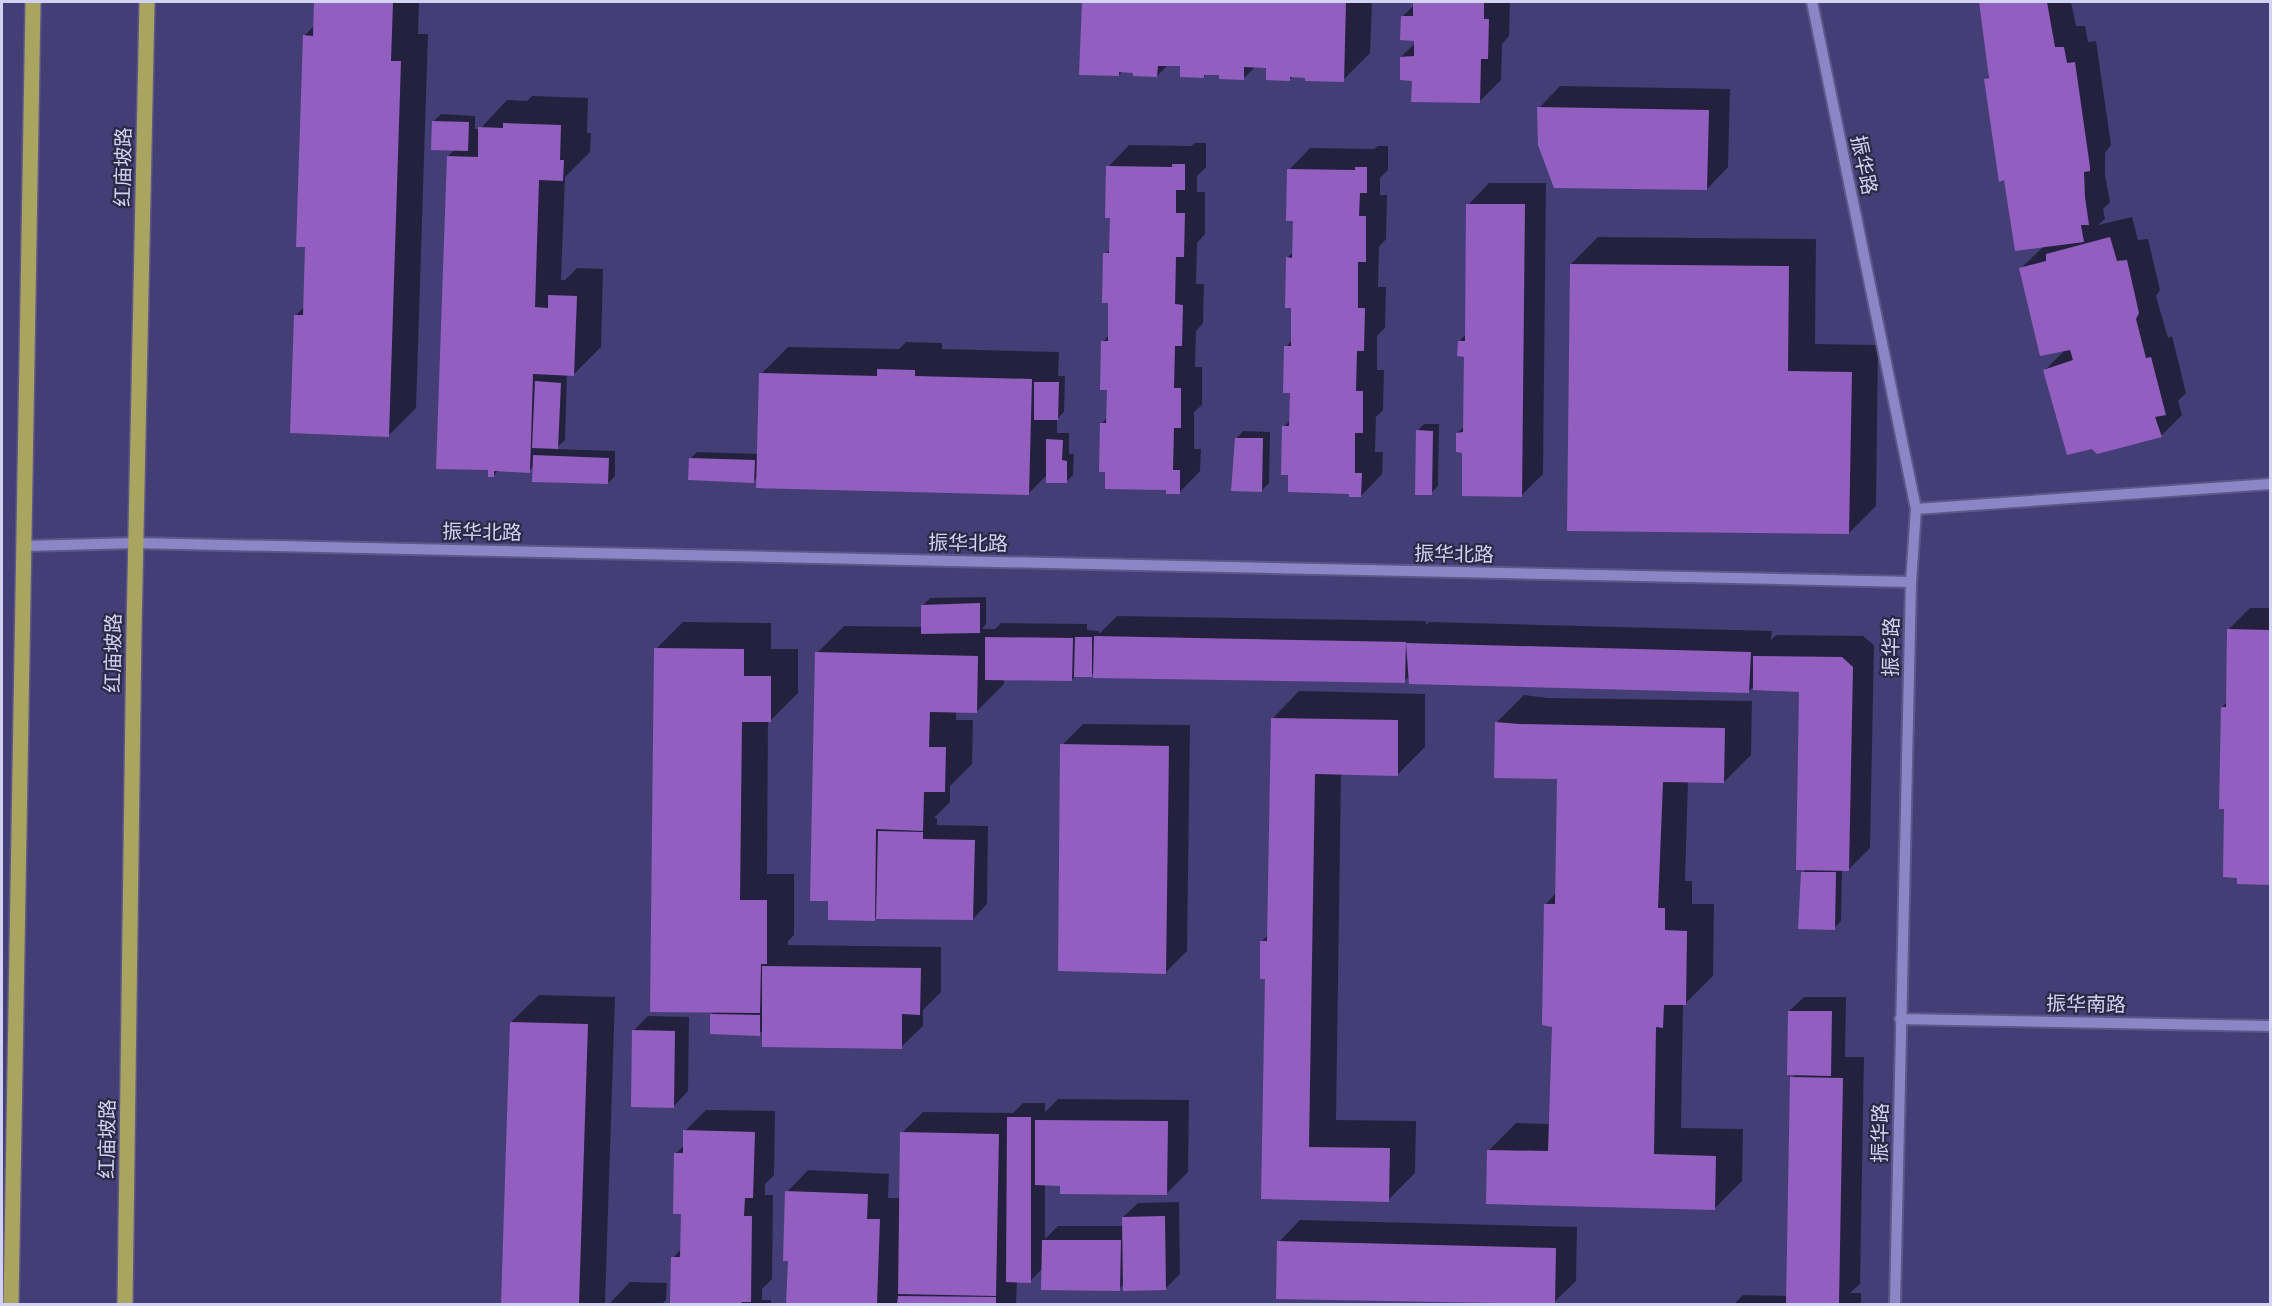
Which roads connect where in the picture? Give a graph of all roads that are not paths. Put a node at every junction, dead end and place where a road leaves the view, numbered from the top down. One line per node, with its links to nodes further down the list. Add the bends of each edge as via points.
1 (33, 2): 7 (main road)
2 (147, 2): 6 (main road, 红庙坡路)
3 (1812, 2): 5 (street, 振华路)
4 (2271, 484): 5 (street)
5 (1916, 509): 8 (street, 振华路)
6 (136, 543): 7 (street, 振华北路); 8 (street, 振华北路); 12 (main road, 红庙坡路)
7 (24, 546): 11 (main road)
8 (1911, 582): 9 (street, 振华路)
9 (1900, 1018): 10 (street, 振华南路); 13 (street, 振华路)
10 (2271, 1026)
11 (11, 1305)
12 (125, 1305)
13 (1895, 1305)

